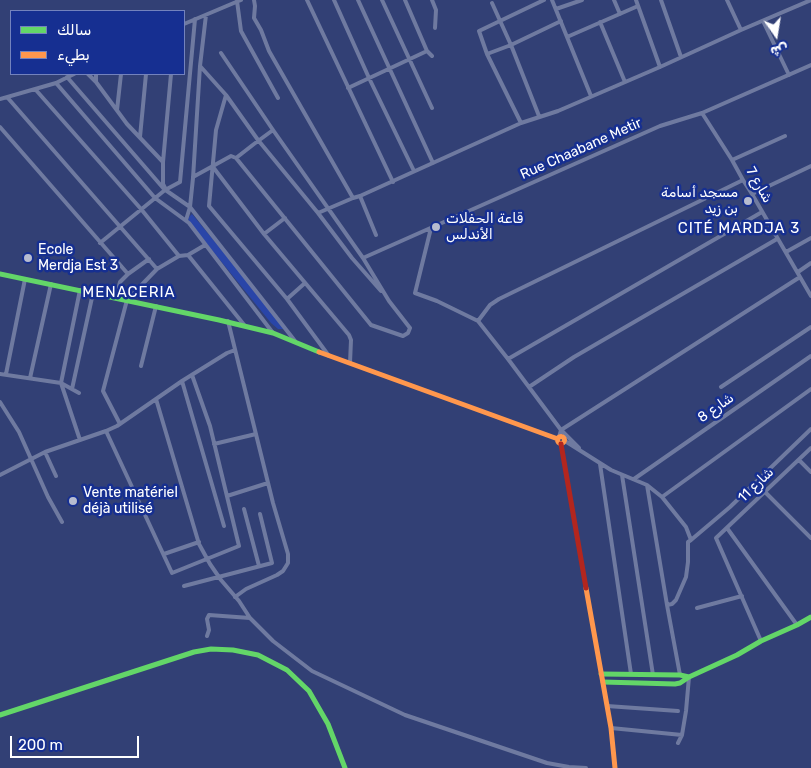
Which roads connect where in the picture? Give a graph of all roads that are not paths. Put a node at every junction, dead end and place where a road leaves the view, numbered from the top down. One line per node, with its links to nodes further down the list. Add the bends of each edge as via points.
1 (254, 0): 85 (street, via 254,18 269,51)
2 (307, 0): 54 (street)
3 (334, 0): 50 (street)
4 (358, 0): 41 (street)
5 (382, 0): 37 (street)
6 (405, 0): 32 (street)
7 (432, 0): 28 (street, via 436,10)
8 (544, 0): 23 (street)
9 (552, 0): 19 (street)
10 (582, 0): 19 (street)
11 (614, 0): 20 (street)
12 (636, 0): 18 (street)
13 (661, 0): 36 (street)
14 (727, 0): 29 (street)
15 (811, 0): 25 (street)
16 (239, 1): 21 (street); 59 (street, via 241,31)
17 (492, 3): 23 (street)
18 (638, 6): 20 (street); 40 (street)
19 (556, 9): 24 (street)
20 (620, 14): 26 (street)
21 (206, 15): 22 (street); 39 (street)
22 (195, 19): 27 (street); 81 (street, via 180,182)
23 (500, 20): 31 (street); 34 (street, via 479,31)
24 (561, 21): 30 (street); 31 (street)
25 (763, 21): 29 (street); 48 (street)
26 (600, 22): 30 (street); 52 (street)
27 (185, 24)
28 (436, 28)
29 (741, 30): 36 (street)
30 (567, 37): 57 (street)
31 (511, 45): 34 (street); 64 (street)
32 (427, 51): 35 (street); 37 (street)
33 (222, 53): 67 (street)
34 (487, 54): 65 (street)
35 (432, 56)
36 (681, 57): 40 (street)
37 (409, 59): 41 (street); 61 (street)
38 (811, 65): 48 (street, Rue Chaabane Metir)
39 (200, 66): 56 (street); 78 (street)
40 (660, 67): 52 (street)
41 (389, 68): 50 (street); 74 (street)
42 (72, 75): 49 (street)
43 (89, 75): 51 (street)
44 (96, 75): 51 (street)
45 (121, 75): 62 (street)
46 (146, 75): 69 (street)
47 (171, 75): 73 (street)
48 (789, 75): 63 (street, Rue Chaabane Metir)
49 (67, 77): 53 (street); 81 (street)
50 (369, 78): 54 (street); 77 (street)
51 (96, 82): 62 (street)
52 (625, 82): 57 (street)
53 (56, 83): 55 (street); 84 (street)
54 (348, 88): 80 (street)
55 (35, 89): 58 (street); 88 (street)
56 (226, 95): 70 (street); 75 (street, via 216,130)
57 (591, 96): 64 (street)
58 (7, 97): 60 (street); 93 (street)
59 (278, 98)
60 (0, 99)
61 (432, 108)
62 (117, 110): 69 (street)
63 (702, 113): 72 (street, شارع 7); 94 (street, Rue Chaabane Metir, via 660,126)
64 (539, 116): 65 (street)
65 (521, 123): 74 (street)
66 (0, 126): 99 (street)
67 (273, 130): 70 (street); 87 (street)
68 (785, 136): 72 (street)
69 (140, 137): 73 (street)
70 (258, 140): 71 (street); 90 (street)
71 (236, 158): 75 (street, via 231,156); 91 (street)
72 (732, 160): 79 (street, شارع 7)
73 (163, 162): 81 (street)
74 (434, 163): 77 (street)
75 (213, 166): 78 (street); 95 (street); 119 (street, via 209,206)
76 (811, 166): 82 (street)
77 (414, 171): 80 (street)
78 (193, 178): 86 (street)
79 (743, 180): 82 (street, شارع 7); 123 (street, via 499,300 490,305)
80 (393, 182): 83 (street)
81 (165, 190): 84 (street); 86 (street)
82 (752, 194): 89 (street, شارع 7)
83 (360, 196): 85 (street); 96 (street)
84 (155, 198): 88 (street); 92 (street)
85 (353, 198): 87 (street)
86 (190, 207): 92 (street); 128 (street)
87 (329, 209): 90 (street); 104 (street)
88 (141, 210): 93 (street); 103 (street)
89 (762, 212): 98 (street, شارع 7); 132 (street)
90 (318, 213): 121 (street)
91 (285, 218): 95 (street); 121 (street, via 371,325 403,336 410,328)
92 (186, 220): 100 (street)
93 (120, 227): 99 (street); 105 (street)
94 (431, 228): 104 (street, Rue Chaabane Metir); 123 (street, via 415,293)
95 (264, 234): 114 (street)
96 (376, 235)
97 (811, 238): 101 (street)
98 (777, 239): 101 (street, شارع 7); 141 (street)
99 (100, 243): 109 (street)
100 (205, 245): 102 (street); 127 (street)
101 (786, 252): 108 (street, شارع 7)
102 (188, 255): 103 (street); 125 (street)
103 (179, 256): 107 (street)
104 (363, 258): 121 (street)
105 (148, 259): 107 (street); 109 (street)
106 (811, 263): 108 (street)
107 (157, 269): 120 (street)
108 (798, 272): 111 (street, شارع 7)
109 (128, 274): 118 (street, via 120,282)
110 (0, 275): 112 (street)
111 (800, 277): 117 (street, شارع 7); 150 (street)
112 (25, 279): 113 (street); 136 (street)
113 (51, 284): 115 (street); 138 (street)
114 (305, 284): 119 (street); 133 (street, via 349,335)
115 (80, 290): 116 (street); 140 (street)
116 (93, 293): 118 (street); 143 (street)
117 (811, 296)
118 (116, 297): 120 (street)
119 (287, 299): 130 (street)
120 (128, 300): 122 (street); 148 (street, via 103,391)
121 (389, 300)
122 (156, 306): 124 (street); 134 (street)
123 (478, 321): 132 (street)
124 (228, 322): 125 (street); 129 (street)
125 (246, 326): 127 (street)
126 (811, 327): 142 (street)
127 (273, 333): 128 (street)
128 (297, 343): 130 (street)
129 (235, 350): 137 (street); 152 (street)
130 (329, 356): 133 (street)
131 (811, 356): 166 (street, شارع 8)
132 (508, 359): 141 (street)
133 (350, 363): 154 (street)
134 (141, 366)
135 (0, 374): 136 (street)
136 (6, 374): 138 (street)
137 (192, 375): 139 (street); 155 (street)
138 (30, 378): 140 (street)
139 (182, 381): 146 (street); 175 (street)
140 (61, 383): 143 (street); 153 (street)
141 (528, 387): 150 (street)
142 (721, 387)
143 (72, 389): 145 (street)
144 (811, 390): 171 (street)
145 (79, 393)
146 (156, 399): 148 (street); 179 (street)
147 (0, 402): 159 (street)
148 (120, 424): 151 (street)
149 (811, 429): 178 (street)
150 (562, 430): 154 (street); 158 (street)
151 (106, 431): 153 (street); 180 (street)
152 (256, 434): 155 (street); 167 (street)
153 (80, 440): 157 (street)
154 (561, 440): 158 (street); 194 (street)
155 (214, 444): 170 (street)
156 (811, 448): 160 (street, شارع 11)
157 (44, 452): 159 (street); 165 (street)
158 (584, 454): 161 (street)
159 (31, 459): 163 (street); 174 (street)
160 (799, 460): 162 (street); 169 (street, شارع 11)
161 (600, 464): 164 (street); 195 (street)
162 (811, 472)
163 (0, 475)
164 (622, 475): 166 (street); 197 (street)
165 (56, 476)
166 (634, 479): 168 (street)
167 (268, 483): 170 (street); 186 (street, via 288,562 277,575)
168 (647, 485): 171 (street); 187 (street)
169 (766, 492): 176 (street, شارع 11); 177 (street)
170 (227, 496): 181 (street, via 239,546)
171 (662, 497): 178 (street, via 686,528)
172 (244, 509): 182 (street)
173 (260, 514): 182 (street, via 272,563)
174 (62, 522)
175 (224, 526)
176 (727, 528): 185 (street, شارع 11, via 716,538); 191 (street)
177 (811, 538)
178 (691, 540): 187 (street, via 688,542 686,577 676,600)
179 (199, 542): 180 (street); 181 (street)
180 (164, 554): 181 (street, via 172,573)
181 (207, 558): 183 (street)
182 (259, 566): 183 (street)
183 (219, 576): 184 (street); 186 (street)
184 (184, 586)
185 (742, 596): 188 (street); 193 (street)
186 (235, 597): 190 (street)
187 (667, 605): 196 (street)
188 (697, 608)
189 (811, 617): 191 (street)
190 (250, 618): 192 (street, via 209,616); 207 (street, via 273,641 312,671 405,715 547,763)
191 (797, 625): 193 (street)
192 (207, 636)
193 (761, 641): 198 (street)
194 (601, 674): 195 (street); 199 (street)
195 (631, 674): 197 (street)
196 (680, 674): 197 (street); 198 (street)
197 (653, 675)
198 (689, 677): 199 (street, via 675,684); 204 (street)
199 (603, 682): 200 (street)
200 (607, 706): 201 (street); 203 (street)
201 (678, 711)
202 (0, 715): 206 (street, via 194,652 233,650 258,655 287,670 309,691 328,724)
203 (611, 728): 204 (street); 208 (street)
204 (682, 734): 205 (street)
205 (678, 743)
206 (345, 768)
207 (586, 768)
208 (615, 768)

